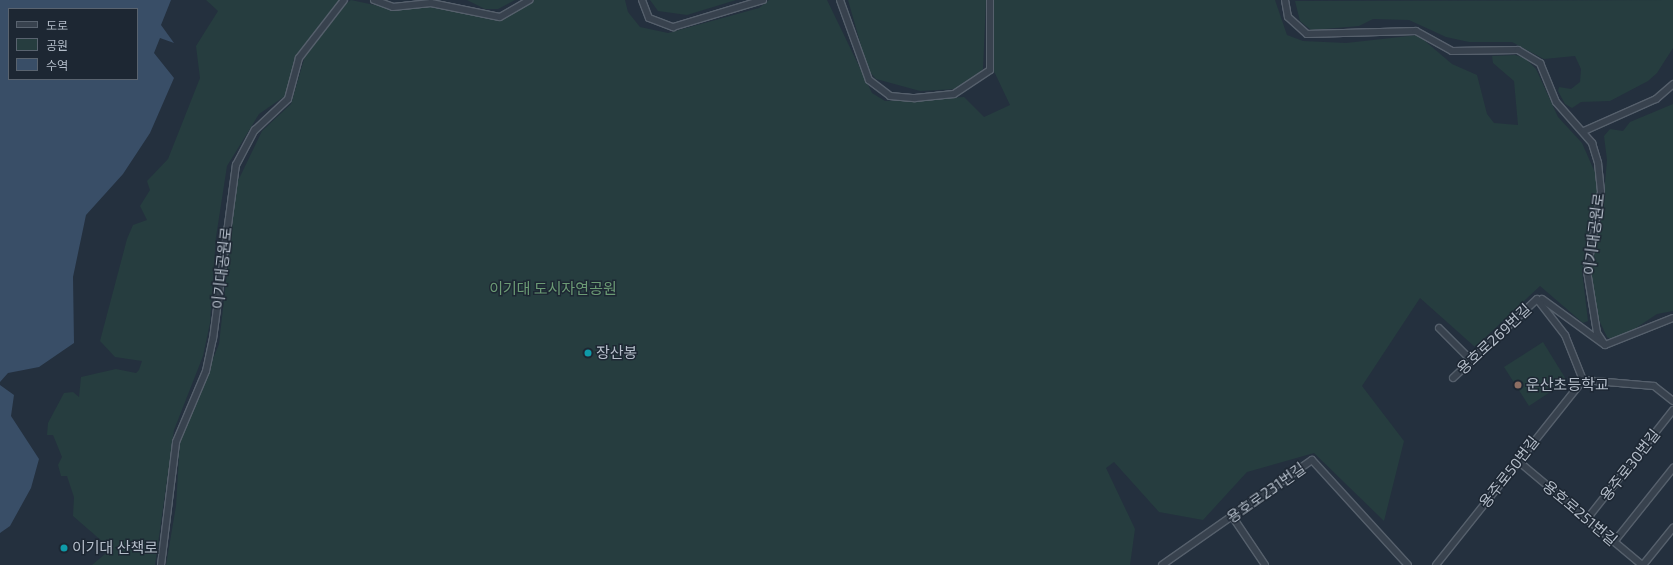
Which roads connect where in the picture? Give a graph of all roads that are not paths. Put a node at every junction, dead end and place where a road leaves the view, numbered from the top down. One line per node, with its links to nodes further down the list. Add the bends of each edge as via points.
1 (344, 0): 26 (street, 이기대공원로, via 299,58 288,99 256,130 236,165 213,339 206,371 176,442)
2 (374, 0): 3 (street, via 393,7 431,3 500,17)
3 (530, 0)
4 (642, 0): 5 (street, via 649,18 673,27)
5 (763, 0)
6 (840, 0): 7 (street, via 869,80 890,96 915,98 954,94 990,70)
7 (990, 0)
8 (1285, 0): 10 (street, 이기대공원로, via 1288,17 1307,34 1368,34 1398,30 1426,34 1452,51 1518,50 1540,63 1559,107)
9 (1673, 84): 10 (street, via 1656,99)
10 (1584, 131): 14 (street, 이기대공원로, via 1592,143 1600,179 1587,271 1598,333)
11 (1537, 300): 14 (street, via 1543,299 1598,343); 15 (street, 용호로269번길); 17 (street, 용호로269번길, via 1565,335)
12 (1673, 318): 14 (street)
13 (1439, 328): 15 (street)
14 (1605, 345)
15 (1471, 360): 16 (street, 용호로269번길)
16 (1453, 378)
17 (1582, 380): 18 (street, via 1654,386); 20 (street, 용주로50번길)
18 (1673, 401)
19 (1673, 410): 23 (street, 용주로30번길)
20 (1518, 462): 23 (street, 용호로251번길); 30 (street, 용주로50번길)
21 (1673, 468): 25 (street)
22 (1232, 516): 27 (street, 용호로231번길); 28 (street); 29 (street, 용호로231번길, via 1312,460)
23 (1587, 520): 25 (street, 용호로251번길)
24 (1673, 528): 31 (street)
25 (1614, 542): 31 (street, 용호로251번길)
26 (161, 565)
27 (1162, 565)
28 (1265, 565)
29 (1408, 565)
30 (1436, 565)
31 (1643, 565)

